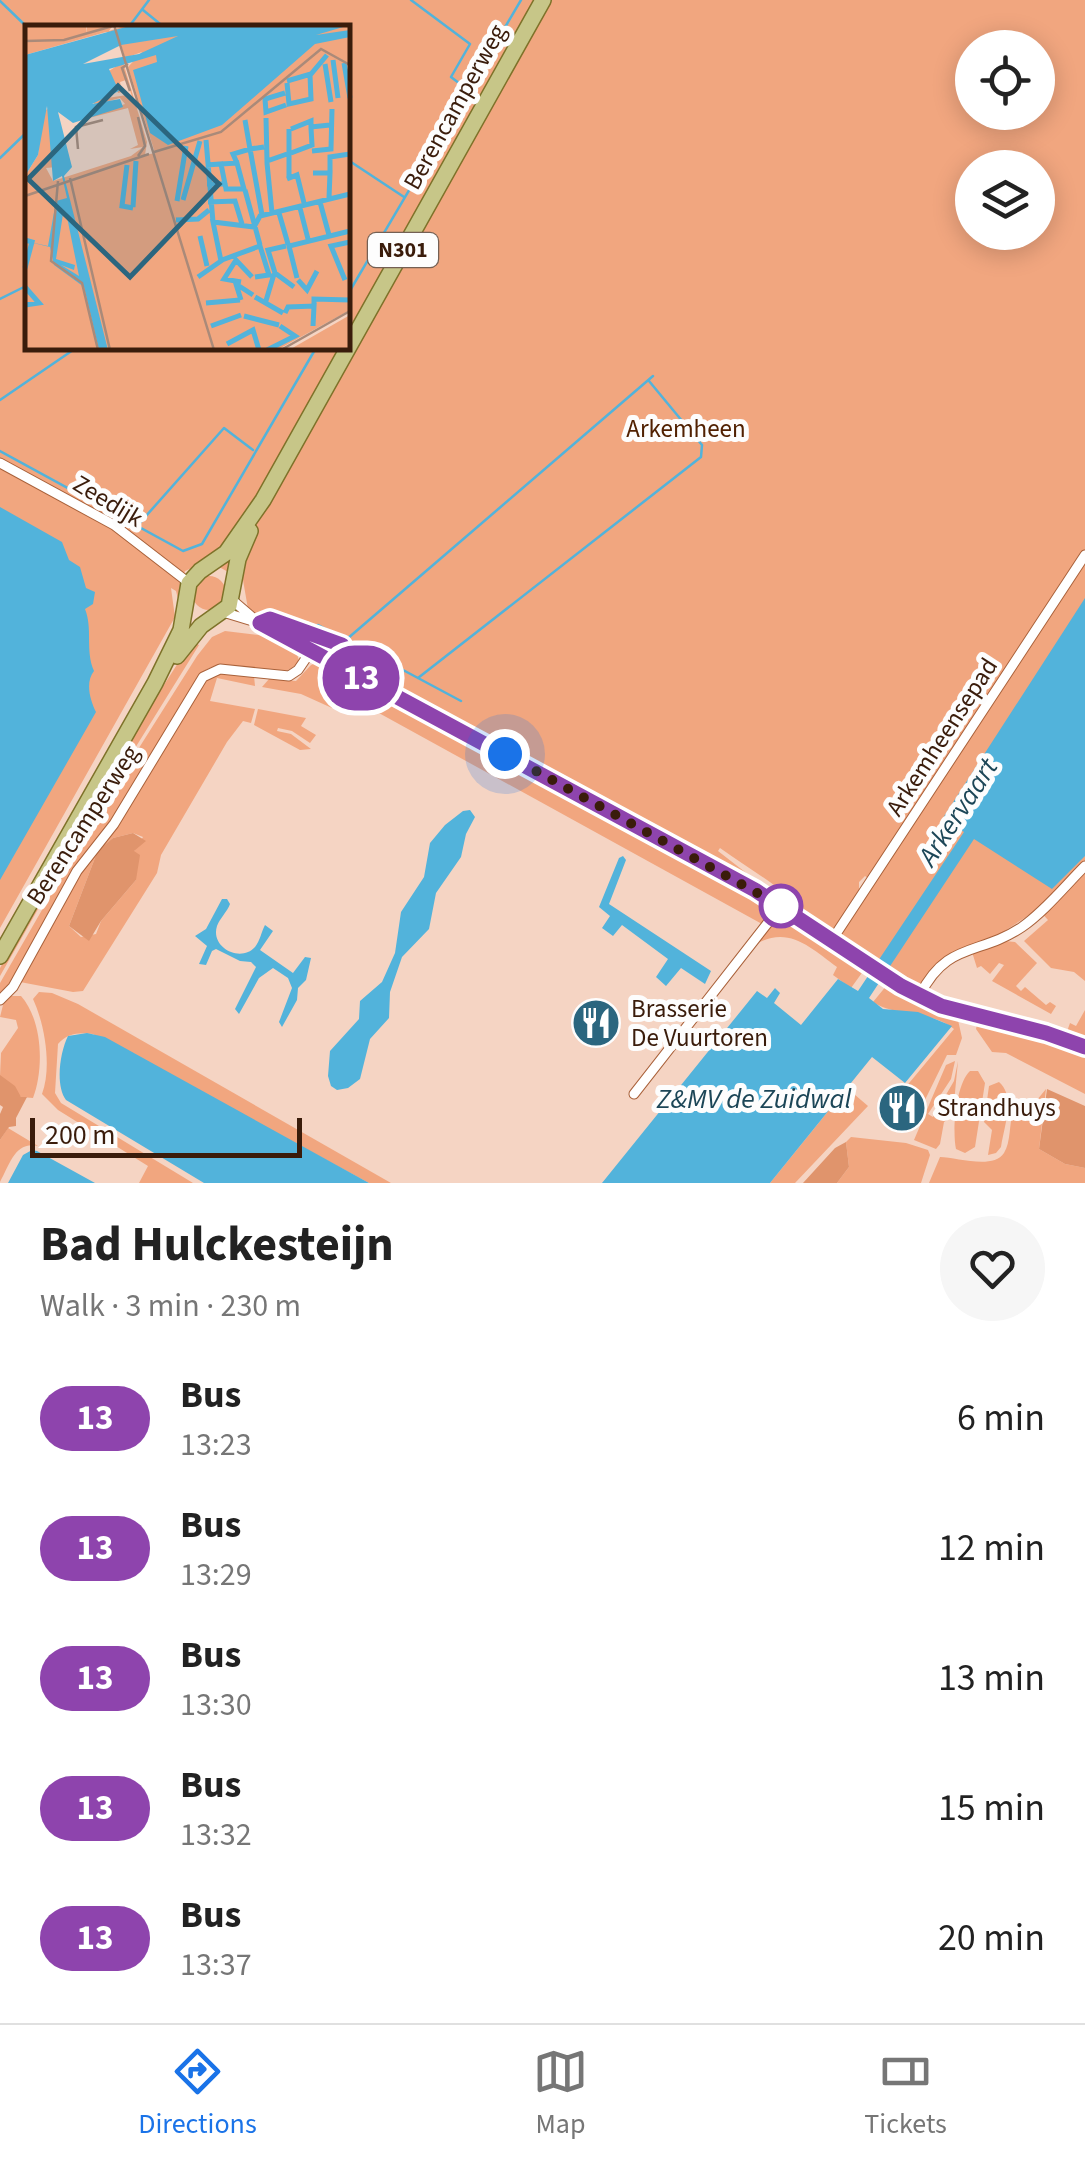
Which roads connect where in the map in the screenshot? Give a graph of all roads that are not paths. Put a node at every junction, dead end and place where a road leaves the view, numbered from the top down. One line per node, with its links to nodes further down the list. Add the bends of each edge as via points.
1 (543, 0): 2 (main road, Berencamperweg / N301)
2 (350, 345)
3 (347, 350): 5 (main road, Berencamperweg / N301)
4 (0, 463): 8 (street, Zeedijk, via 114,525)
5 (263, 500): 7 (main road, Berencamperweg / N301, via 226,553); 10 (main road, Berencamperweg / N301)
6 (1085, 554): 17 (street, Arkemheensepad)
7 (208, 566): 8 (main road); 10 (main road, via 230,576)
8 (189, 583): 9 (main road)
9 (186, 602): 10 (main road, via 196,617); 14 (main road, Berencamperweg / N301, via 181,630)
10 (225, 604): 11 (street); 14 (main road, Berencamperweg / N301)
11 (260, 623): 12 (street, via 270,619); 13 (street)
12 (342, 645)
13 (311, 651): 16 (street); 20 (street, Berencamperweg, via 289,676 220,669 203,677)
14 (156, 683): 18 (main road, Berencamperweg / N301)
15 (1085, 866): 19 (street, via 1022,927 945,960)
16 (781, 906): 17 (street); 22 (street)
17 (832, 940): 19 (street)
18 (0, 956)
19 (920, 995): 21 (street)
20 (0, 1000)
21 (1085, 1047)
22 (634, 1094)

